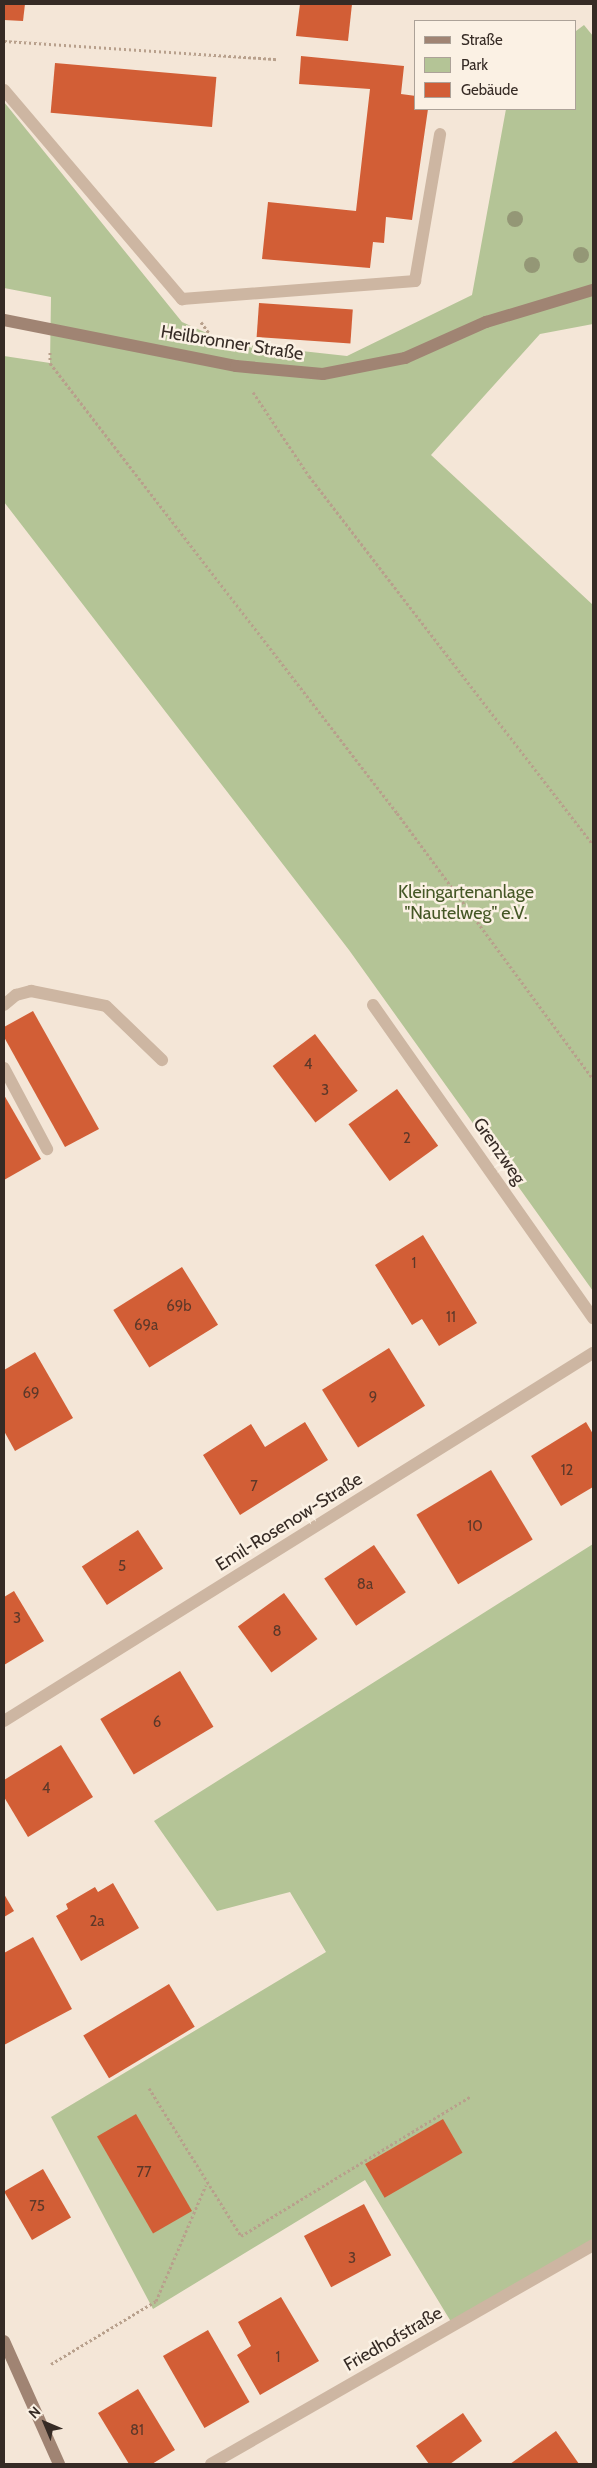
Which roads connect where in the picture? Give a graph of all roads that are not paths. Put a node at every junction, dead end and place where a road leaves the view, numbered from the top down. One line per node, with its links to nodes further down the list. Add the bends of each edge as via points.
1 (4, 90): 2 (street, via 182,299 414,281)
2 (440, 134)
3 (593, 290): 4 (street, Heilbronner Straße, via 486,322 404,358 323,374 236,366)
4 (4, 320)
5 (4, 1005): 7 (street, via 16,995 31,991 106,1006)
6 (373, 1005): 10 (street, Grenzweg)
7 (162, 1060)
8 (4, 1068): 9 (street)
9 (47, 1149)
10 (593, 1318)
11 (593, 1352): 12 (street, Emil-Rosenow-Straße)
12 (4, 1721)
13 (593, 2245): 16 (street, Friedhofstraße)
14 (4, 2341): 15 (street)
15 (58, 2464)
16 (211, 2464)

